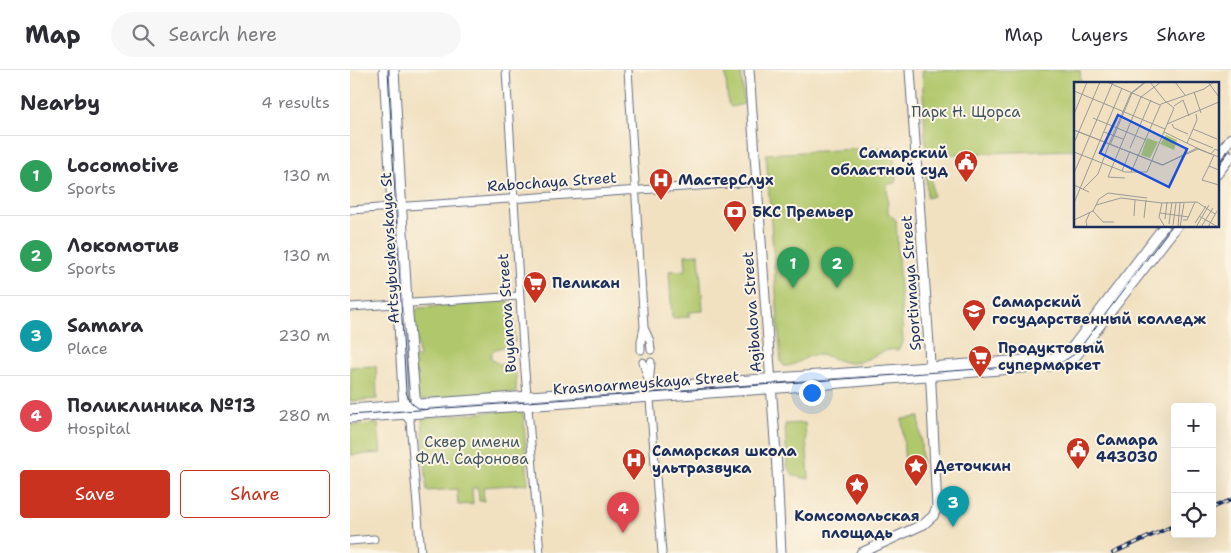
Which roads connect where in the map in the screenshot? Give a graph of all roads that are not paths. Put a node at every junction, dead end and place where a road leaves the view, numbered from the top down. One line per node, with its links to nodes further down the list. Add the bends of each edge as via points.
1 (384, 70): 14 (main road, Artsybushevskaya St)
2 (394, 70): 14 (main road, Artsybushevskaya St)
3 (506, 70): 13 (street, Buyanova Street)
4 (628, 70): 12 (street)
5 (749, 70): 11 (main road, Agibalova Street)
6 (910, 70): 26 (main road, Sportivnaya Street)
7 (1231, 138): 8 (main road)
8 (1218, 155)
9 (1231, 156): 10 (main road)
10 (1218, 173)
11 (756, 182): 12 (street, Rabochaya Street); 27 (main road, Agibalova Street)
12 (636, 190): 13 (street, Rabochaya Street); 21 (street)
13 (514, 198): 14 (street, Rabochaya Street); 18 (street, Buyanova Street)
14 (397, 206): 15 (street, Rabochaya Street); 19 (main road, Artsybushevskaya St)
15 (350, 210)
16 (1162, 228): 26 (main road, Krasnoarmeyskaya Street, via 1066,354)
17 (1175, 228): 26 (main road, Krasnoarmeyskaya Street, via 1076,356 1066,363 1052,367)
18 (519, 296): 19 (street); 31 (street, Buyanova Street)
19 (402, 304): 20 (street); 33 (main road, Artsybushevskaya St); 34 (main road, Artsybushevskaya St)
20 (350, 307)
21 (644, 327): 22 (street); 23 (street)
22 (641, 350)
23 (651, 350)
24 (643, 362): 28 (street)
25 (651, 362): 28 (street)
26 (930, 372): 27 (main road, Krasnoarmeyskaya Street); 29 (main road, Krasnoarmeyskaya Street); 42 (main road, Sportivnaya Street, via 936,512 929,520)
27 (770, 378): 28 (main road, Krasnoarmeyskaya Street); 29 (main road, Agibalova Street)
28 (649, 384): 30 (street); 31 (main road, Krasnoarmeyskaya Street)
29 (771, 388): 30 (main road, Krasnoarmeyskaya Street); 41 (main road, Agibalova Street)
30 (650, 397): 31 (main road, Krasnoarmeyskaya Street); 40 (street)
31 (527, 401): 33 (main road, Krasnoarmeyskaya Street); 39 (street, Buyanova Street)
32 (350, 409): 34 (main road, Krasnoarmeyskaya Street)
33 (416, 409): 34 (main road, Krasnoarmeyskaya Street)
34 (406, 414): 35 (main road, Krasnoarmeyskaya Street); 38 (street, Artsybushevskaya St)
35 (350, 418)
36 (374, 539): 37 (street)
37 (350, 541)
38 (421, 553)
39 (540, 553)
40 (662, 553)
41 (781, 553)
42 (861, 553)

